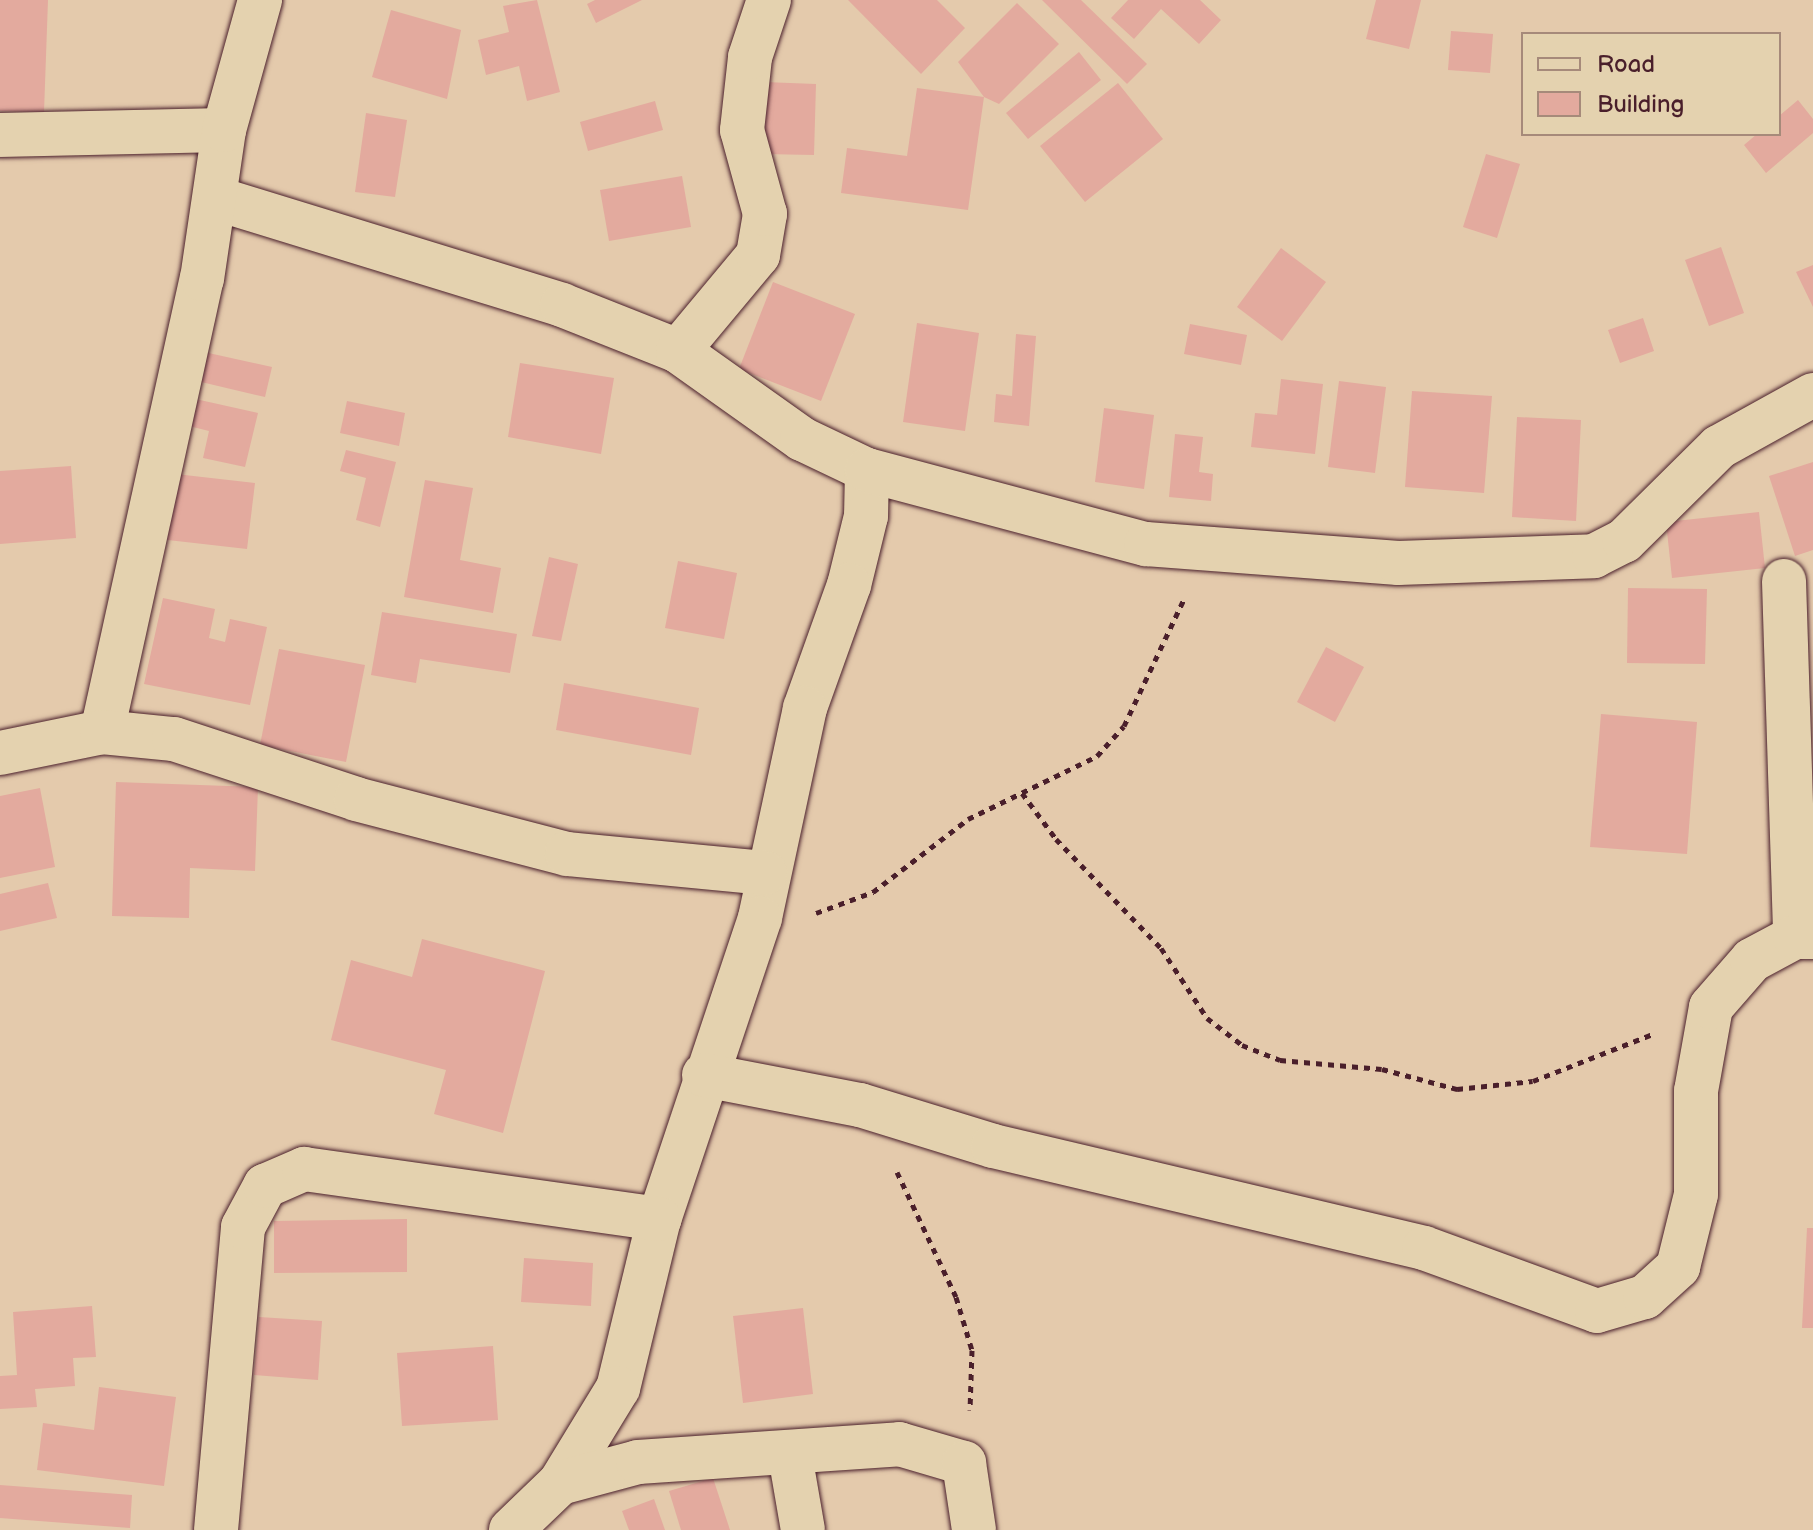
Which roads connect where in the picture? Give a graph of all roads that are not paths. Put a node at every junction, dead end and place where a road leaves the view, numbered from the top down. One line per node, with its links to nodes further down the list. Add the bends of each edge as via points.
1 (260, 0): 3 (street)
2 (769, 0): 6 (street, via 750,57 742,130 765,214 758,255)
3 (224, 130): 4 (street); 5 (street)
4 (0, 135)
5 (218, 199): 6 (street, via 562,305); 10 (street)
6 (678, 351): 8 (street, via 802,439)
7 (1813, 395): 8 (street, via 1719,447 1624,541 1594,556 1398,563 1146,544)
8 (867, 470): 12 (street, via 866,516 849,585 805,708)
9 (1784, 581): 13 (street)
10 (102, 732): 11 (street); 12 (street, via 174,739 356,799 567,854)
11 (0, 753)
12 (765, 873): 14 (street, via 760,918)
13 (1804, 937): 14 (street, via 1752,960 1711,1007 1696,1091 1696,1194 1678,1267 1645,1297 1597,1311 1424,1248 993,1146 860,1105)
14 (704, 1075): 15 (street)
15 (659, 1219): 17 (street, via 618,1388); 18 (street, via 304,1169 265,1186 243,1227)
16 (790, 1455): 17 (street, via 638,1462); 20 (street); 21 (street, via 899,1444 964,1463)
17 (560, 1483): 19 (street)
18 (216, 1530)
19 (511, 1530)
20 (803, 1530)
21 (974, 1530)

